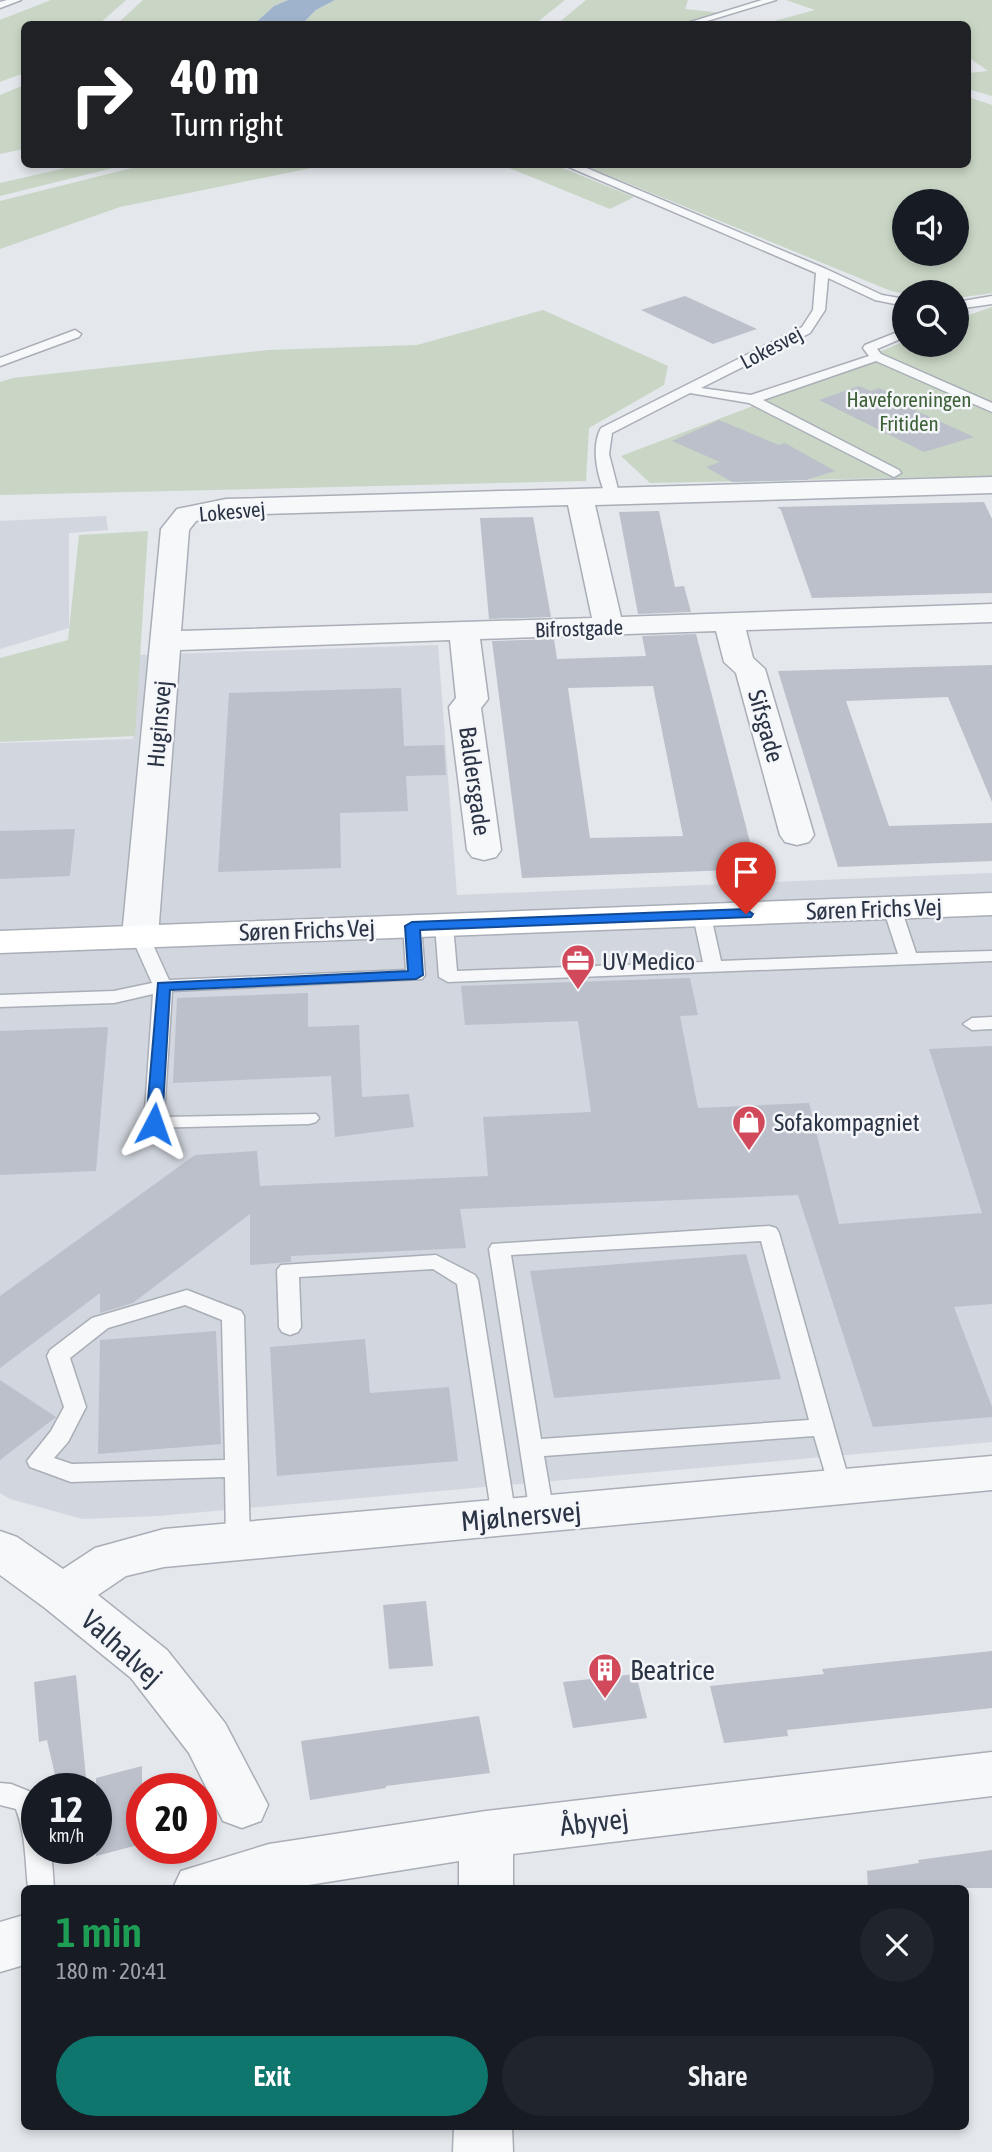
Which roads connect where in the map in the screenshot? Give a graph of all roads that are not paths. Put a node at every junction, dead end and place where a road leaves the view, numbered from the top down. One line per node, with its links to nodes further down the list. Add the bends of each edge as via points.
1 (17, 0): 4 (lane)
2 (745, 0): 5 (lane)
3 (772, 0): 5 (lane)
4 (0, 5)
5 (735, 11): 6 (lane)
6 (700, 21)
7 (577, 168): 8 (lane)
8 (822, 271): 9 (lane); 16 (lane, Lokesvej, via 821,310 806,330)
9 (892, 300)
10 (992, 300): 11 (lane)
11 (969, 304)
12 (75, 334): 15 (lane)
13 (892, 338): 14 (lane, via 869,348)
14 (877, 357): 17 (lane); 18 (lane)
15 (0, 362)
16 (688, 389): 17 (lane); 21 (lane, Lokesvej, via 606,431 602,449)
17 (752, 399): 19 (lane)
18 (992, 408)
19 (894, 473)
20 (992, 485): 21 (street, Lokesvej)
21 (613, 496): 22 (street, Lokesvej)
22 (580, 498): 23 (street, Lokesvej, via 226,507); 26 (street)
23 (187, 515): 28 (street, Huginsvej, via 175,529)
24 (992, 613): 25 (street, Bifrostgade)
25 (729, 623): 26 (street, Bifrostgade); 29 (street, Sifsgade, via 739,662 750,669)
26 (609, 627): 27 (street, Bifrostgade)
27 (464, 632): 28 (street, Bifrostgade); 30 (street, Baldersgade, via 472,699 465,707)
28 (165, 641): 35 (street, Huginsvej)
29 (797, 835)
30 (484, 850)
31 (992, 904): 32 (street, Søren Frichs Vej)
32 (892, 908): 33 (street, Søren Frichs Vej); 38 (lane)
33 (702, 916): 34 (street, Søren Frichs Vej); 39 (lane)
34 (428, 926): 35 (street, Søren Frichs Vej); 39 (lane, via 448,977); 40 (lane, via 416,975)
35 (140, 936): 36 (street, Søren Frichs Vej); 40 (lane)
36 (0, 942)
37 (992, 956): 38 (lane)
38 (909, 960): 39 (lane)
39 (713, 967)
40 (163, 986): 41 (lane, via 114,997); 44 (lane, via 154,1124)
41 (0, 1001)
42 (992, 1023): 43 (lane)
43 (972, 1024)
44 (309, 1118)
45 (290, 1327): 51 (lane, via 288,1270 436,1262 467,1280)
46 (822, 1427): 47 (lane); 47 (lane, via 769,1233 499,1249); 50 (lane)
47 (532, 1448): 51 (lane)
48 (236, 1468): 48 (lane, via 233,1316 187,1297 167,1301 100,1323 58,1356 75,1406 60,1436 38,1461 71,1474); 52 (lane)
49 (992, 1473): 50 (street, Mjølnersvej)
50 (839, 1487): 51 (street, Mjølnersvej)
51 (523, 1516): 52 (street, Mjølnersvej)
52 (238, 1542): 54 (street, Mjølnersvej, via 137,1554 96,1570)
53 (0, 1550): 54 (street, Valhalvej)
54 (62, 1594): 58 (street, Valhalvej, via 149,1664 206,1738)
55 (992, 1774): 59 (street, Åbyvej)
56 (0, 1794): 57 (lane)
57 (21, 1799)
58 (242, 1805)
59 (486, 1835): 62 (street, Åbyvej, via 269,1868); 63 (street)
60 (39, 1864): 61 (lane)
61 (41, 1885)
62 (210, 1885)
63 (486, 1885)
64 (21, 1941): 65 (street)
65 (0, 1947)
66 (484, 2130): 67 (street)
67 (483, 2152)

